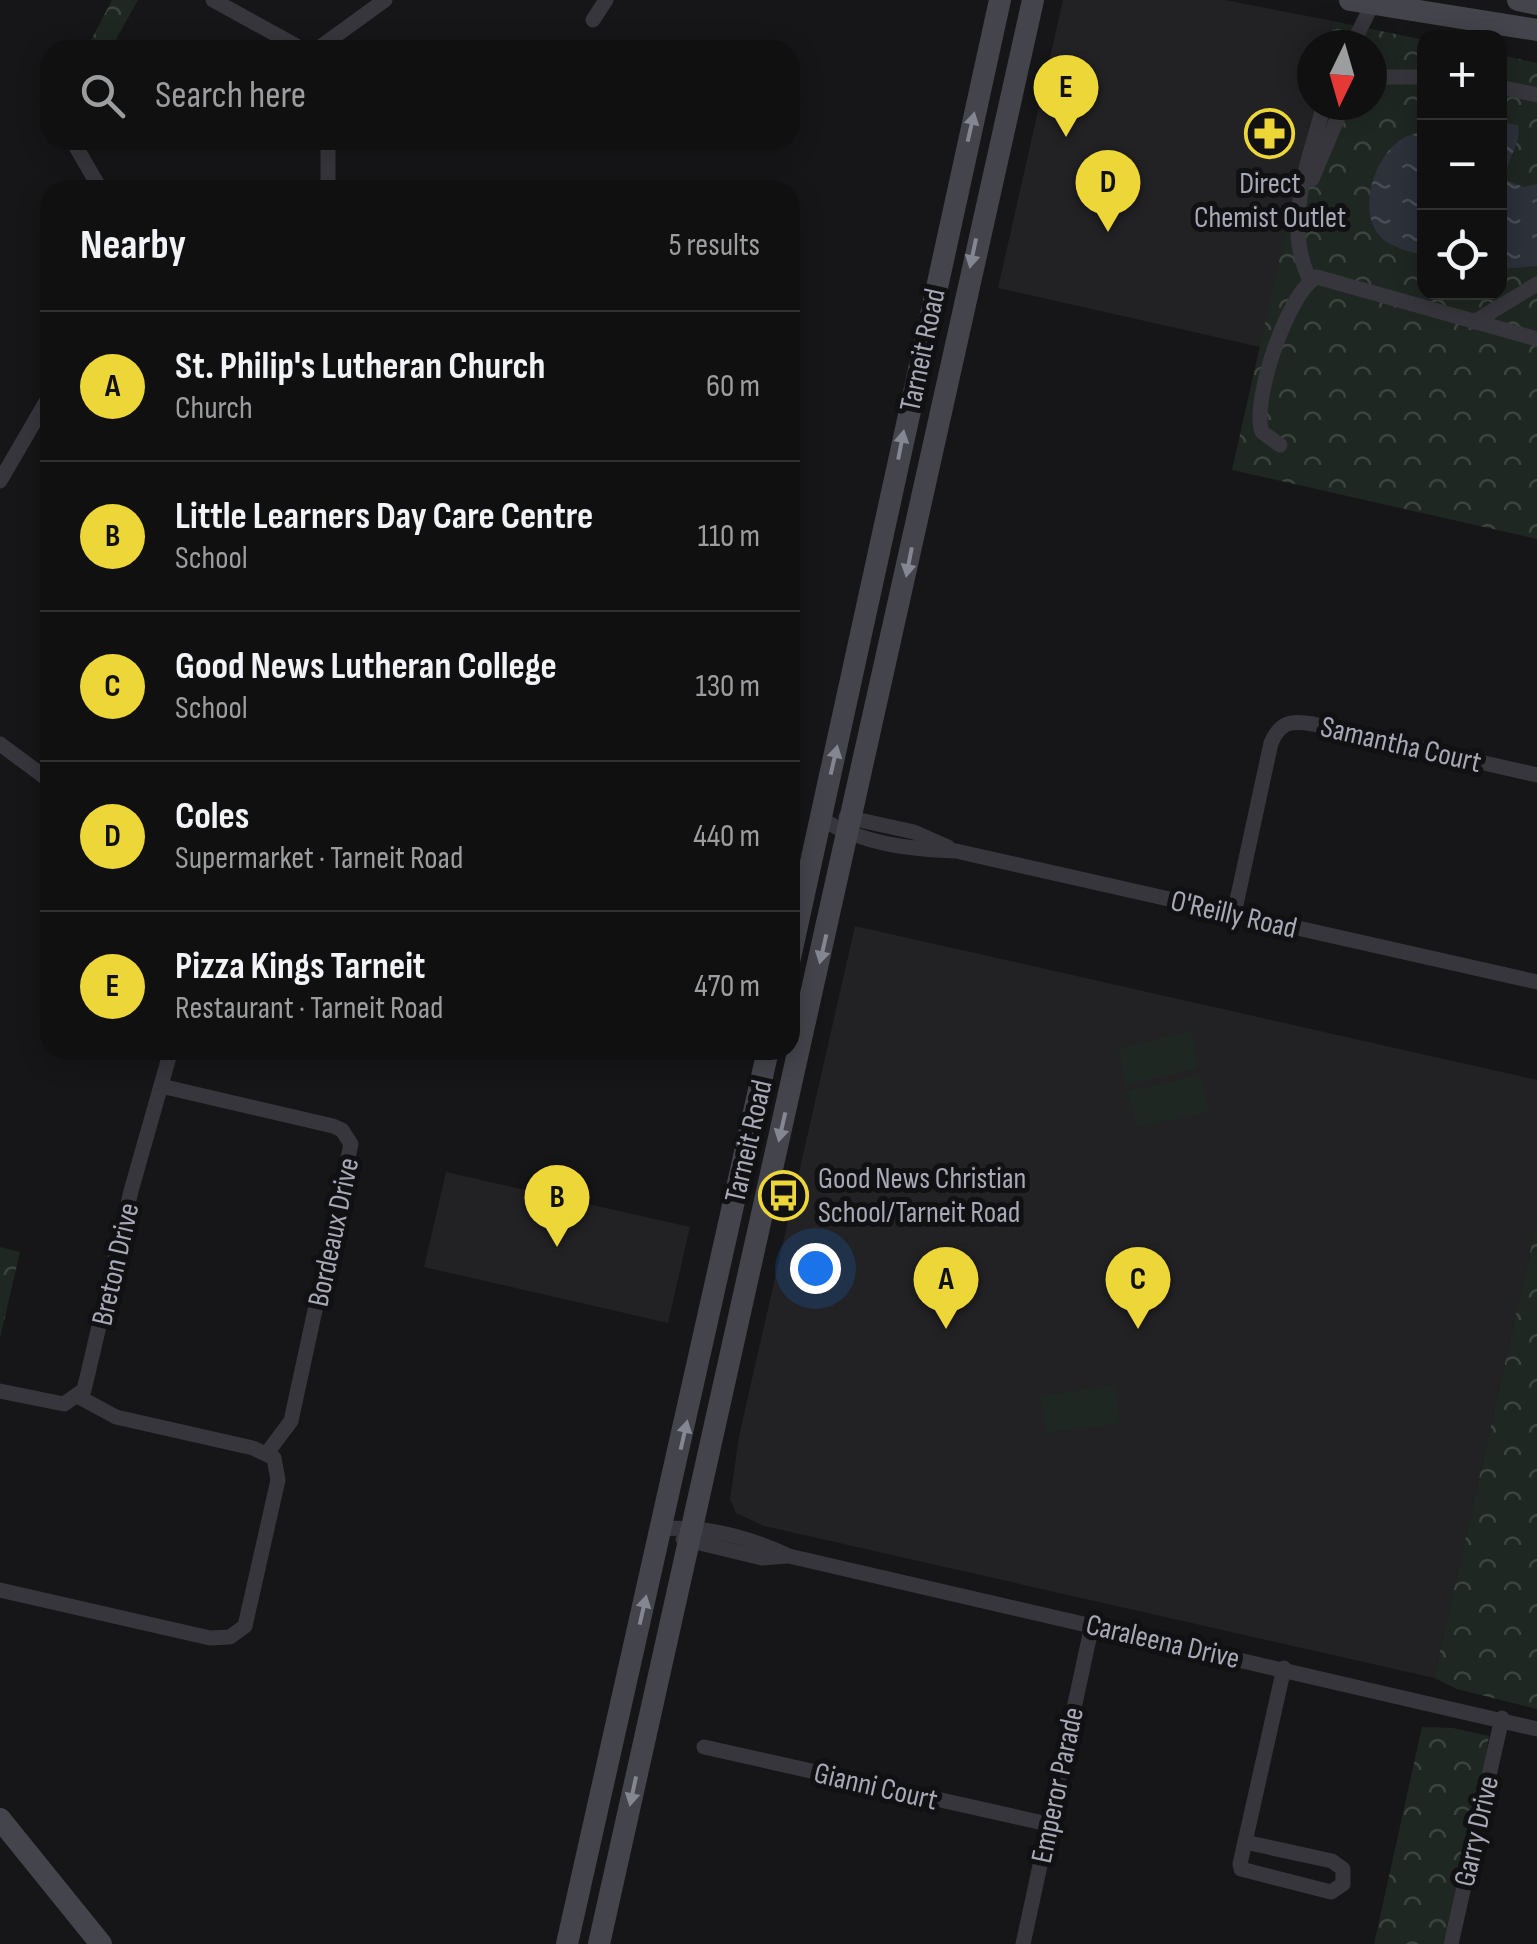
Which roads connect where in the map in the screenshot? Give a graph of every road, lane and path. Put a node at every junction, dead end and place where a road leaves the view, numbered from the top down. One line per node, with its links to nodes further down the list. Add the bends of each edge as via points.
1 (213, 0): 14 (street)
2 (385, 0): 15 (street)
3 (606, 0): 10 (street)
4 (1032, 0): 38 (main road, Tarneit Road, one-way to 38)
5 (1518, 0): 7 (main road)
6 (1362, 1): 11 (main road); 12 (street)
7 (1537, 4)
8 (996, 5): 37 (main road, Tarneit Road, one-way to 8)
9 (1537, 13): 11 (main road)
10 (594, 20)
11 (1512, 25): 13 (main road)
12 (1355, 30)
13 (1537, 30)
14 (286, 40)
15 (330, 40)
16 (1387, 77): 17 (street)
17 (1417, 77)
18 (1507, 89): 19 (street)
19 (1537, 95)
20 (1320, 120): 26 (street)
21 (1337, 120): 26 (street)
22 (78, 150): 24 (street)
23 (328, 150): 25 (street)
24 (94, 180)
25 (328, 180)
26 (1299, 210): 27 (street, via 1298,242)
27 (1310, 280): 29 (street, via 1327,279); 32 (street, via 1286,316 1258,410 1262,432)
28 (1537, 284): 29 (street)
29 (1474, 322): 30 (street)
30 (1537, 338)
31 (40, 411): 33 (street)
32 (1280, 445)
33 (0, 480)
34 (0, 744): 35 (street)
35 (40, 774)
36 (1537, 775): 40 (street, Samantha Court, via 1286,723 1271,744)
37 (821, 819): 38 (street, O'Reilly Road); 39 (main road, Tarneit Road)
38 (851, 826): 40 (street, O'Reilly Road, via 914,832 956,851); 44 (main road, Tarneit Road, one-way to 44)
39 (800, 913)
40 (1234, 914): 42 (street, O'Reilly Road)
41 (1537, 974): 42 (street, O'Reilly Road)
42 (1513, 976): 43 (street, O'Reilly Road)
43 (1537, 982)
44 (800, 1012)
45 (168, 1060): 48 (street, Breton Drive)
46 (766, 1060): 52 (main road, Tarneit Road, one-way to 46)
47 (789, 1060): 53 (main road, Tarneit Road, one-way to 53)
48 (161, 1086): 50 (street, Breton Drive); 51 (street, Bordeaux Drive, via 333,1126 352,1144 291,1421)
49 (0, 1391): 50 (street, via 64,1404)
50 (80, 1397): 51 (street, via 116,1417)
51 (267, 1453): 54 (street, via 279,1465 278,1480 248,1618 238,1633 210,1638)
52 (661, 1530): 53 (street, Caraleena Drive); 64 (main road, Tarneit Road, one-way to 52)
53 (690, 1534): 55 (street, Caraleena Drive, via 762,1544 788,1556); 65 (main road, Tarneit Road, one-way to 65)
54 (0, 1590)
55 (1092, 1625): 56 (street, Caraleena Drive); 61 (street, Emperor Parade)
56 (1284, 1668): 57 (street, Caraleena Drive); 62 (street)
57 (1502, 1718): 58 (street, Caraleena Drive); 67 (street, Garry Drive)
58 (1537, 1729)
59 (704, 1747): 61 (street, Gianni Court)
60 (0, 1819): 63 (main road)
61 (1048, 1824): 66 (street, Emperor Parade)
62 (1245, 1842): 62 (street, via 1332,1861 1343,1869 1343,1884 1332,1892 1250,1874 1240,1864)
63 (102, 1944)
64 (567, 1944)
65 (599, 1944)
66 (1023, 1944)
67 (1450, 1944)

